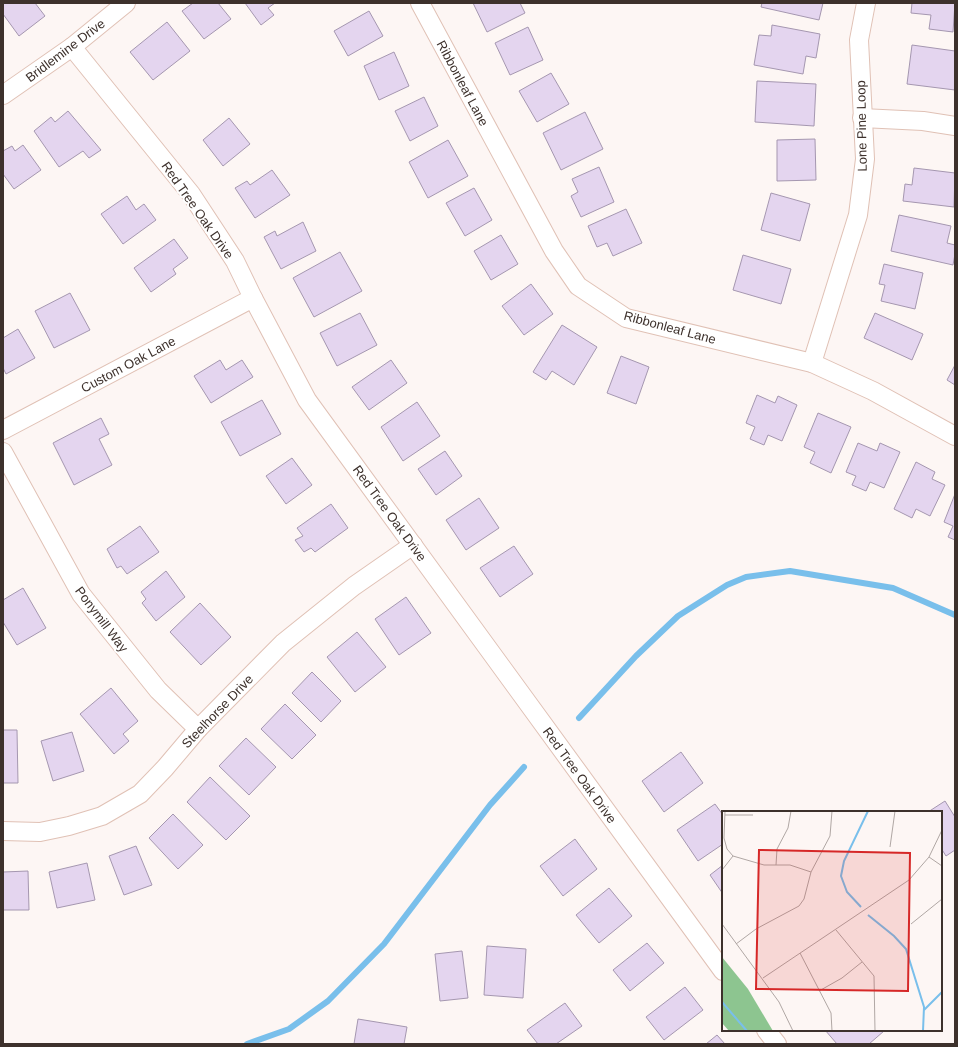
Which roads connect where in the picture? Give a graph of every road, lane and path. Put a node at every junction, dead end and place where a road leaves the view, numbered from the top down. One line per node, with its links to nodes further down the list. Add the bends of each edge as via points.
1 (126, 3): 4 (street, Bridlemine Drive)
2 (420, 3): 9 (street, Ribbonleaf Lane, via 554,251 578,286 626,318)
3 (866, 3): 6 (street, Lone Pine Loop, via 859,40)
4 (72, 47): 5 (street, Bridlemine Drive); 8 (street, Red Tree Oak Drive, via 191,194 235,261)
5 (3, 95)
6 (862, 118): 7 (street, via 923,121); 9 (street, Lone Pine Loop, via 865,159 858,215)
7 (955, 126)
8 (253, 298): 10 (street, Custom Oak Lane); 13 (street, Red Tree Oak Drive, via 307,400)
9 (812, 363): 11 (street, Ribbonleaf Lane, via 873,391)
10 (3, 430)
11 (955, 436)
12 (3, 452): 14 (street, Ponymill Way, via 81,594 158,690)
13 (413, 545): 14 (street, Steelhorse Drive, via 354,586 283,643); 16 (street, Red Tree Oak Drive)
14 (198, 729): 15 (street, Steelhorse Drive, via 140,794 102,816 40,832)
15 (3, 831)
16 (722, 970)
17 (767, 1031): 18 (street)
18 (777, 1044)

